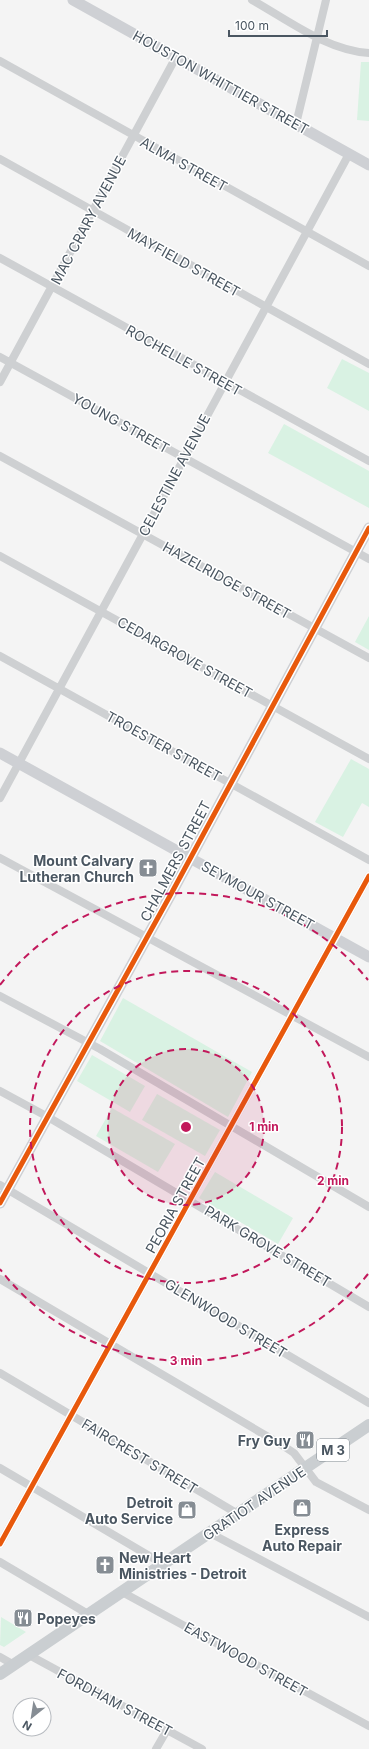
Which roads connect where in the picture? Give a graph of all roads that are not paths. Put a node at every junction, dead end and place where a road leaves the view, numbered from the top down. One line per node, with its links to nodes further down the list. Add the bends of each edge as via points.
1 (73, 0): 6 (street, HOUSTON WHITTIER STREET)
2 (252, 0): 4 (street)
3 (326, 0): 4 (street)
4 (318, 37): 5 (street, via 346,50); 8 (street)
5 (369, 53)
6 (176, 57): 8 (street, HOUSTON WHITTIER STREET); 9 (street, MAC CRARY AVENUE)
7 (0, 61): 9 (street, ALMA STREET)
8 (296, 124): 10 (street, HOUSTON WHITTIER STREET)
9 (134, 136): 13 (street, MAC CRARY AVENUE); 14 (street, ALMA STREET)
10 (349, 154): 12 (street, HOUSTON WHITTIER STREET); 14 (street, CELESTINE AVENUE)
11 (0, 160): 13 (street, MAYFIELD STREET)
12 (369, 165)
13 (93, 211): 17 (street, MAC CRARY AVENUE); 18 (street, MAYFIELD STREET)
14 (306, 232): 16 (street, ALMA STREET); 18 (street, CELESTINE AVENUE)
15 (0, 258): 17 (street, ROCHELLE STREET)
16 (369, 266)
17 (52, 287): 20 (street, MAC CRARY AVENUE); 23 (street, ROCHELLE STREET)
18 (266, 307): 21 (street, MAYFIELD STREET); 23 (street, CELESTINE AVENUE)
19 (0, 357): 20 (street, YOUNG STREET)
20 (10, 363): 22 (street, MAC CRARY AVENUE); 25 (street, YOUNG STREET)
21 (369, 364)
22 (0, 382)
23 (225, 382): 25 (street, CELESTINE AVENUE); 26 (street, ROCHELLE STREET)
24 (0, 456): 28 (street, HAZELRIDGE STREET)
25 (184, 458): 28 (street, CELESTINE AVENUE); 29 (street, YOUNG STREET)
26 (369, 461)
27 (369, 528): 29 (street, CHALMERS STREET)
28 (143, 534): 32 (street, CELESTINE AVENUE); 33 (street, HAZELRIDGE STREET)
29 (356, 552): 31 (street, YOUNG STREET); 33 (street, CHALMERS STREET)
30 (0, 556): 32 (street, CEDARGROVE STREET)
31 (369, 559)
32 (101, 611): 36 (street, CELESTINE AVENUE); 37 (street, CEDARGROVE STREET)
33 (315, 628): 35 (street, HAZELRIDGE STREET); 37 (street, CHALMERS STREET)
34 (0, 656): 36 (street, TROESTER STREET)
35 (369, 658)
36 (59, 688): 40 (street, CELESTINE AVENUE); 41 (street, TROESTER STREET)
37 (273, 705): 39 (street, CEDARGROVE STREET); 41 (street, CHALMERS STREET)
38 (0, 753): 40 (street, SEYMOUR STREET)
39 (369, 759)
40 (19, 763): 42 (street, CELESTINE AVENUE); 43 (street, SEYMOUR STREET)
41 (231, 782): 43 (street, CHALMERS STREET); 45 (street, TROESTER STREET)
42 (0, 798)
43 (191, 857): 47 (street, CHALMERS STREET); 48 (street, SEYMOUR STREET)
44 (0, 858): 47 (street)
45 (369, 860)
46 (369, 876): 48 (street, PEORIA STREET)
47 (147, 937): 51 (street); 52 (street, CHALMERS STREET)
48 (335, 938): 49 (street, SEYMOUR STREET); 51 (street, PEORIA STREET)
49 (369, 957)
50 (0, 996): 52 (street)
51 (293, 1016): 53 (street); 56 (street, PEORIA STREET)
52 (89, 1043): 55 (street, CHALMERS STREET); 56 (street)
53 (369, 1057)
54 (0, 1091): 55 (street, PARK GROVE STREET)
55 (48, 1117): 57 (street, CHALMERS STREET); 58 (street, PARK GROVE STREET)
56 (232, 1127): 58 (street, PEORIA STREET); 60 (street)
57 (4, 1188): 59 (street, CHALMERS STREET); 61 (street, GLENWOOD STREET)
58 (191, 1200): 61 (street, PEORIA STREET); 63 (street, PARK GROVE STREET)
59 (0, 1204)
60 (369, 1207)
61 (150, 1273): 64 (street, PEORIA STREET); 66 (street, GLENWOOD STREET)
62 (0, 1279): 64 (street)
63 (369, 1307)
64 (111, 1344): 67 (street, PEORIA STREET); 70 (street, via 282,1445 294,1453)
65 (0, 1374): 67 (street, FAIRCREST STREET)
66 (369, 1403)
67 (72, 1416): 71 (street, PEORIA STREET); 73 (street, FAIRCREST STREET)
68 (369, 1425): 70 (main road, GRATIOT AVENUE / M 3)
69 (0, 1468): 71 (street)
70 (306, 1468): 72 (street, via 316,1482); 73 (main road, GRATIOT AVENUE / M 3)
71 (32, 1487): 75 (street, PEORIA STREET); 77 (street)
72 (369, 1510)
73 (238, 1514): 74 (main road, GRATIOT AVENUE / M 3)
74 (210, 1533): 77 (main road, GRATIOT AVENUE / M 3); 80 (street)
75 (0, 1544)
76 (0, 1562): 79 (street)
77 (163, 1564): 78 (main road, GRATIOT AVENUE / M 3)
78 (122, 1592): 79 (main road, GRATIOT AVENUE / M 3); 85 (street, EASTWOOD STREET)
79 (88, 1614): 81 (main road, GRATIOT AVENUE / M 3)
80 (369, 1616)
81 (29, 1655): 83 (main road, GRATIOT AVENUE / M 3); 86 (street, FORDHAM STREET)
82 (0, 1657): 83 (street)
83 (14, 1665): 84 (main road, GRATIOT AVENUE / M 3)
84 (0, 1674)
85 (369, 1726)
86 (167, 1730): 87 (street); 88 (street, FORDHAM STREET)
87 (156, 1749)
88 (202, 1749)

